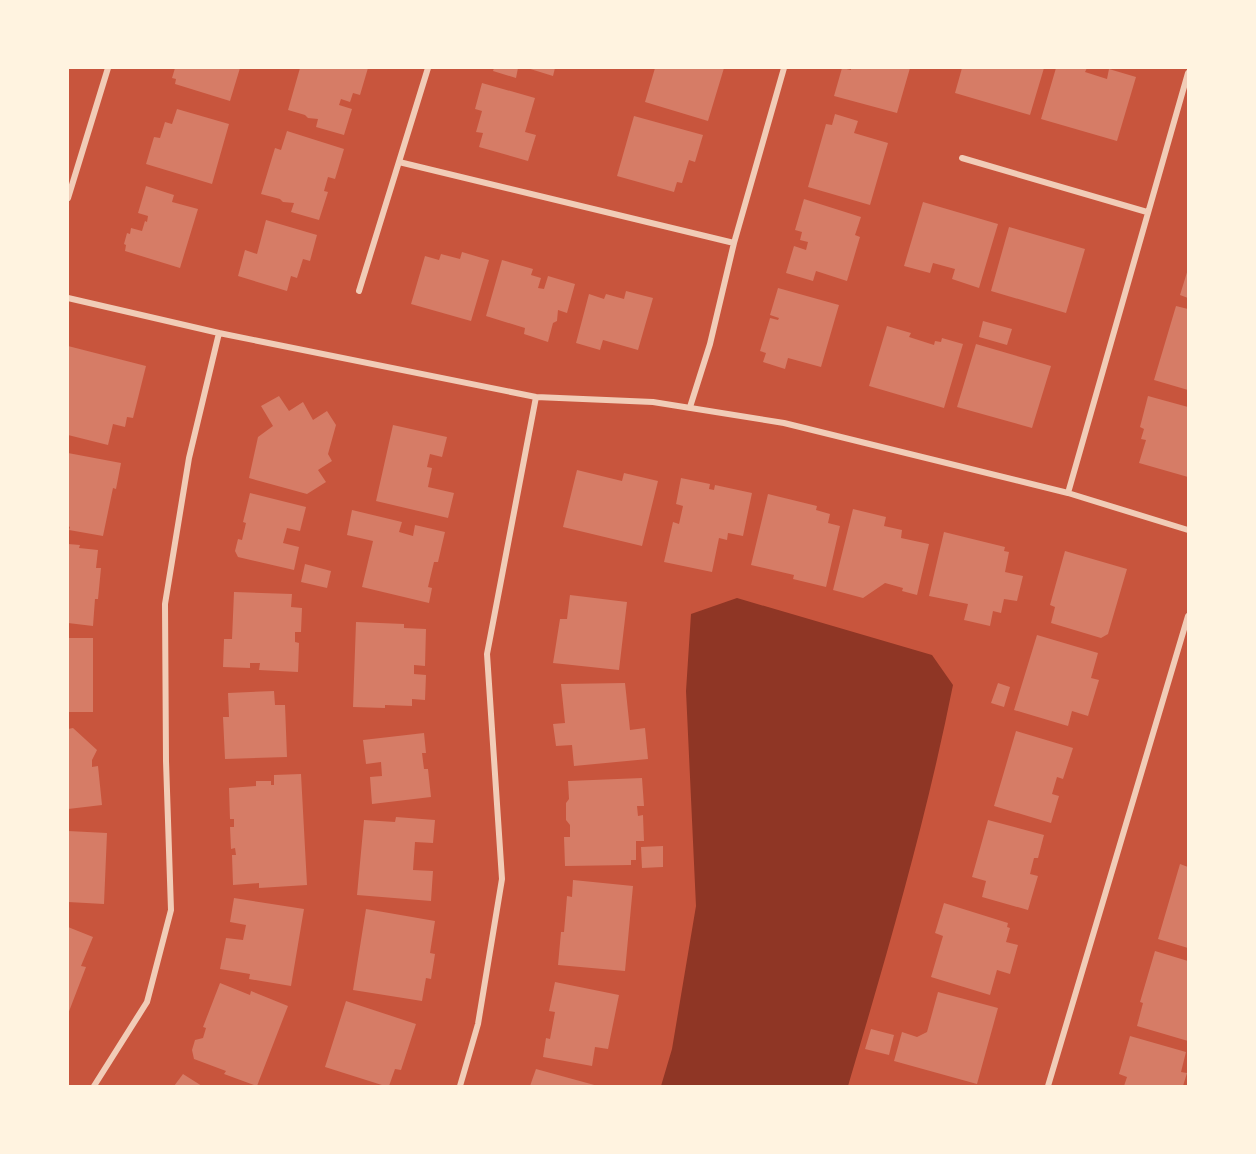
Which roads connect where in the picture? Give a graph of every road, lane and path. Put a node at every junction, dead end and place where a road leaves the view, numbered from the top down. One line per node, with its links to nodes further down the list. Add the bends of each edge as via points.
1 (108, 68): 7 (street)
2 (428, 68): 6 (street)
3 (784, 68): 9 (street)
4 (1188, 73): 8 (street)
5 (962, 158): 8 (street)
6 (399, 162): 9 (street); 10 (street)
7 (68, 198)
8 (1147, 212): 15 (street)
9 (734, 243): 14 (street)
10 (359, 291)
11 (68, 298): 12 (street)
12 (219, 333): 13 (street); 18 (street, via 189,458 165,604 171,910 147,1002)
13 (536, 397): 14 (street); 19 (street, via 487,654 502,879 478,1024)
14 (690, 407): 15 (street, via 784,423)
15 (1068, 493): 16 (street)
16 (1188, 530)
17 (1188, 616): 20 (street)
18 (94, 1086)
19 (460, 1086)
20 (1048, 1086)

